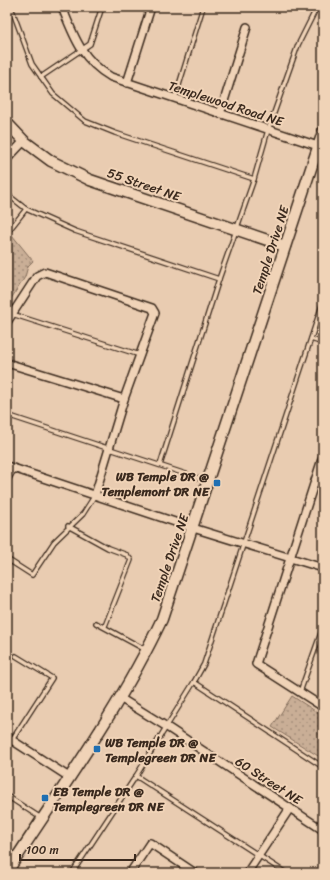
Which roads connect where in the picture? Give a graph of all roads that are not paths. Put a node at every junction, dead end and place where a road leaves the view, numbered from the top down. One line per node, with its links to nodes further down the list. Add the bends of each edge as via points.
1 (11, 7): 9 (lane, via 32,64)
2 (62, 7): 8 (street, Templewood Road NE)
3 (102, 7): 8 (lane, via 90,44)
4 (151, 7): 10 (street)
5 (203, 7): 11 (lane)
6 (318, 7): 14 (lane, via 298,44)
7 (247, 27): 12 (street)
8 (81, 51): 9 (lane); 10 (street, Templewood Road NE, via 97,69)
9 (41, 77): 19 (lane, via 53,94 85,121)
10 (127, 83): 11 (street, Templewood Road NE)
11 (175, 99): 12 (street, Templewood Road NE)
12 (220, 114): 14 (street, Templewood Road NE)
13 (7, 123): 16 (street, 55 Street NE)
14 (268, 130): 17 (street, Templewood Road NE); 19 (lane)
15 (323, 132): 17 (street, Temple Drive NE)
16 (24, 141): 18 (street); 22 (street, 55 Street NE, via 51,161 90,180)
17 (318, 146): 24 (street, Temple Drive NE)
18 (7, 159)
19 (254, 179): 22 (lane)
20 (7, 194): 21 (lane)
21 (26, 209): 23 (lane); 25 (lane, via 74,230)
22 (236, 229): 24 (street, 55 Street NE); 25 (lane)
23 (7, 233)
24 (285, 246): 41 (street, Temple Drive NE)
25 (219, 279): 38 (lane)
26 (323, 302): 29 (lane)
27 (12, 314): 28 (street); 31 (lane); 31 (street, via 37,276 45,272 152,308 155,313)
28 (7, 322)
29 (311, 339): 30 (lane); 45 (lane)
30 (323, 343)
31 (140, 355): 33 (street)
32 (7, 363): 33 (street)
33 (124, 399): 35 (street)
34 (7, 415): 35 (lane)
35 (109, 448): 38 (lane); 42 (street)
36 (323, 456): 47 (street)
37 (7, 466): 39 (street)
38 (160, 466): 41 (lane)
39 (15, 468): 40 (lane); 42 (street)
40 (7, 482)
41 (208, 482): 44 (street, Temple Drive NE)
42 (95, 495): 43 (lane, via 83,514); 44 (street)
43 (68, 526): 46 (lane, via 54,542 32,576); 50 (lane, via 108,548 127,555 131,560)
44 (193, 528): 45 (street); 52 (street, Temple Drive NE, via 162,619)
45 (243, 543): 47 (street); 54 (lane, via 204,664)
46 (7, 559)
47 (289, 559): 48 (street); 55 (street, via 256,664)
48 (323, 568)
49 (96, 623): 50 (lane)
50 (105, 626): 52 (lane)
51 (323, 627): 55 (lane)
52 (147, 651): 56 (street, Temple Drive NE)
53 (16, 656): 59 (lane, via 52,678)
54 (194, 682): 58 (lane); 60 (lane)
55 (300, 692): 57 (street)
56 (120, 698): 58 (street, 60 Street NE); 62 (street, Temple Drive NE)
57 (323, 707)
58 (167, 726): 61 (lane); 64 (street, 60 Street NE)
59 (10, 738): 62 (street)
60 (323, 766)
61 (136, 776): 67 (lane); 69 (lane)
62 (69, 777): 65 (street, Temple Drive NE)
63 (7, 796): 65 (lane)
64 (290, 808): 66 (street, 60 Street NE); 67 (street)
65 (42, 818): 68 (street, Temple Drive NE)
66 (323, 830)
67 (259, 855): 72 (street); 73 (lane)
68 (7, 872)
69 (72, 873)
70 (130, 873): 71 (street, via 150,843)
71 (195, 873)
72 (247, 873)
73 (286, 873)

